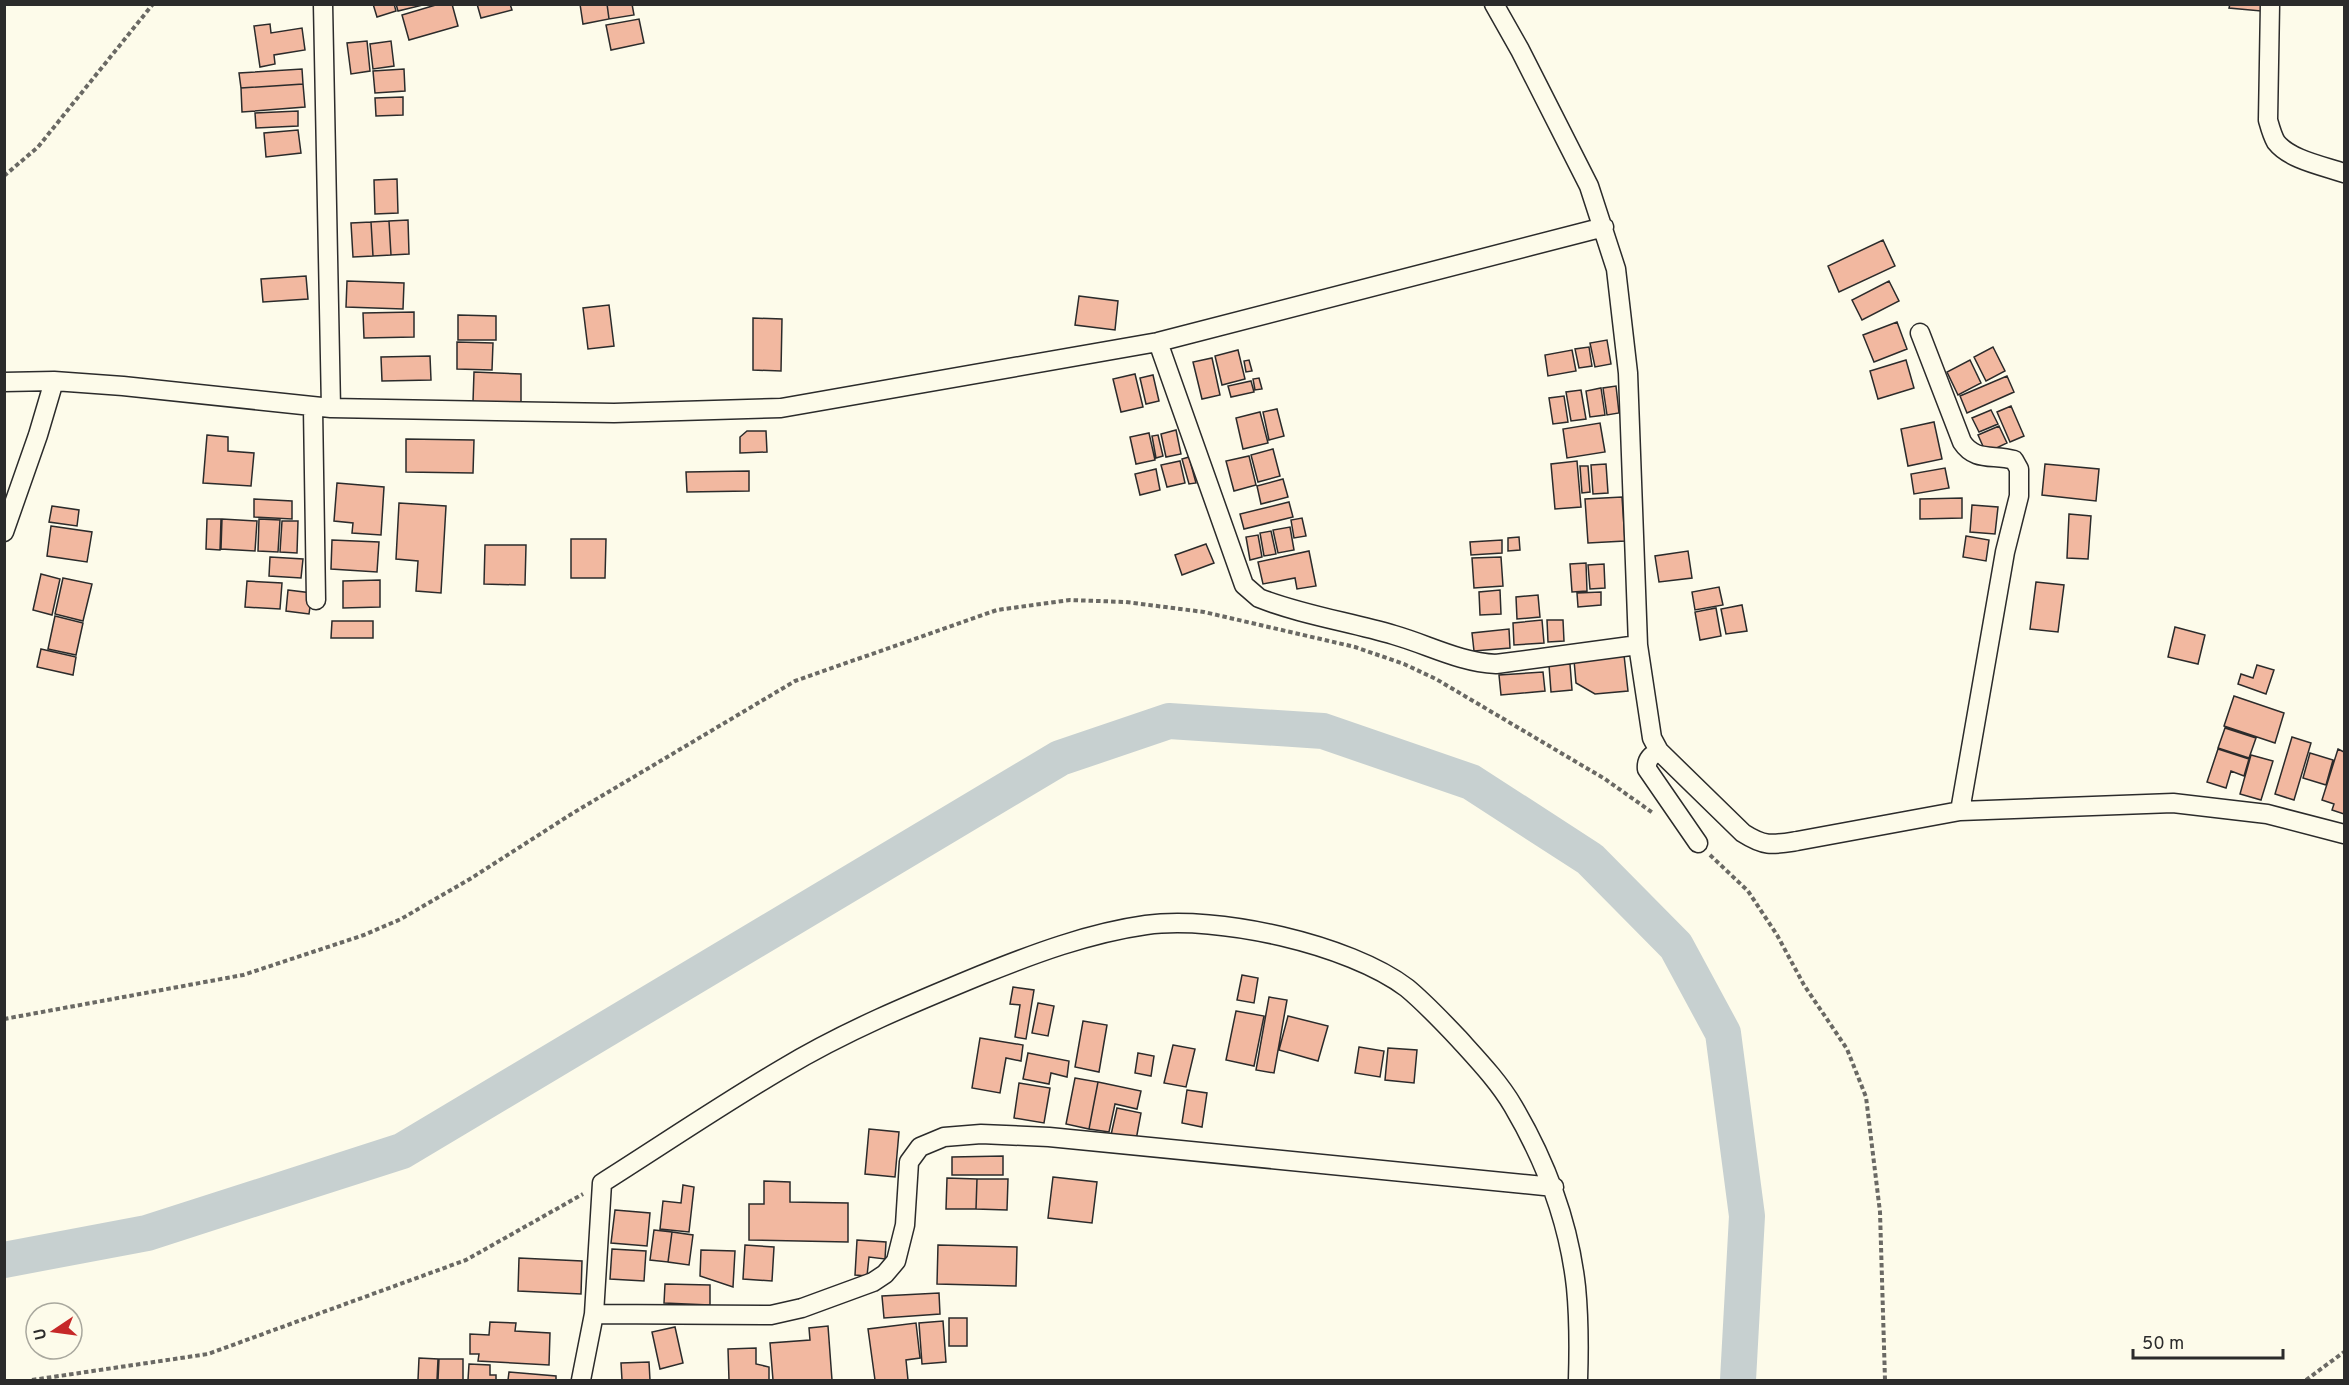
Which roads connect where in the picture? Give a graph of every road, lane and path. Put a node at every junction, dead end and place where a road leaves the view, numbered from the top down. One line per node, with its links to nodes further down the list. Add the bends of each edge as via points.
1 (153, 4): 6 (path, via 38,147)
2 (323, 4): 12 (street)
3 (1494, 4): 7 (street, via 1589,186)
4 (2271, 4): 5 (street, via 2268,120 2272,134 2278,144 2295,156)
5 (2344, 173)
6 (4, 177)
7 (1604, 227): 9 (street); 15 (street, via 1616,268 1628,373)
8 (1920, 333): 17 (street, via 1968,451 2014,460 2020,479)
9 (1158, 342): 12 (street, via 781,408 614,413); 15 (street, via 1244,585 1259,598 1396,635 1480,663)
10 (54, 381): 11 (street); 12 (street); 13 (street)
11 (4, 382)
12 (322, 408): 14 (street)
13 (4, 532)
14 (316, 600)
15 (1638, 645): 16 (street, via 1652,738)
16 (1659, 752): 17 (street, via 1743,833 1759,843 1797,841); 20 (street, via 1648,759 1647,769)
17 (1960, 811): 19 (street, via 2173,803 2267,814)
18 (1661, 818): 21 (path, via 1605,779 1436,679 1354,647 1204,612 1126,602 1070,600 1027,605 997,610 795,681 470,879 373,931 243,975)
19 (2344, 834)
20 (1698, 843): 29 (path, via 1748,891 1847,1049 1866,1097 1880,1212)
21 (4, 1019)
22 (602, 1183): 23 (street, via 783,1067 900,1008 1063,945 1148,925 1189,924 1252,929 1305,942 1356,959 1406,987 1482,1064 1512,1105); 24 (street); 26 (path, via 466,1260 208,1353)
23 (1554, 1187): 24 (street, via 1049,1137 944,1137 914,1153 909,1162 905,1225 896,1261 873,1282 771,1315); 28 (street, via 1576,1287)
24 (594, 1314): 27 (street)
25 (2344, 1352): 30 (path)
26 (32, 1380)
27 (581, 1380)
28 (1578, 1380)
29 (1885, 1380)
30 (2306, 1380)

